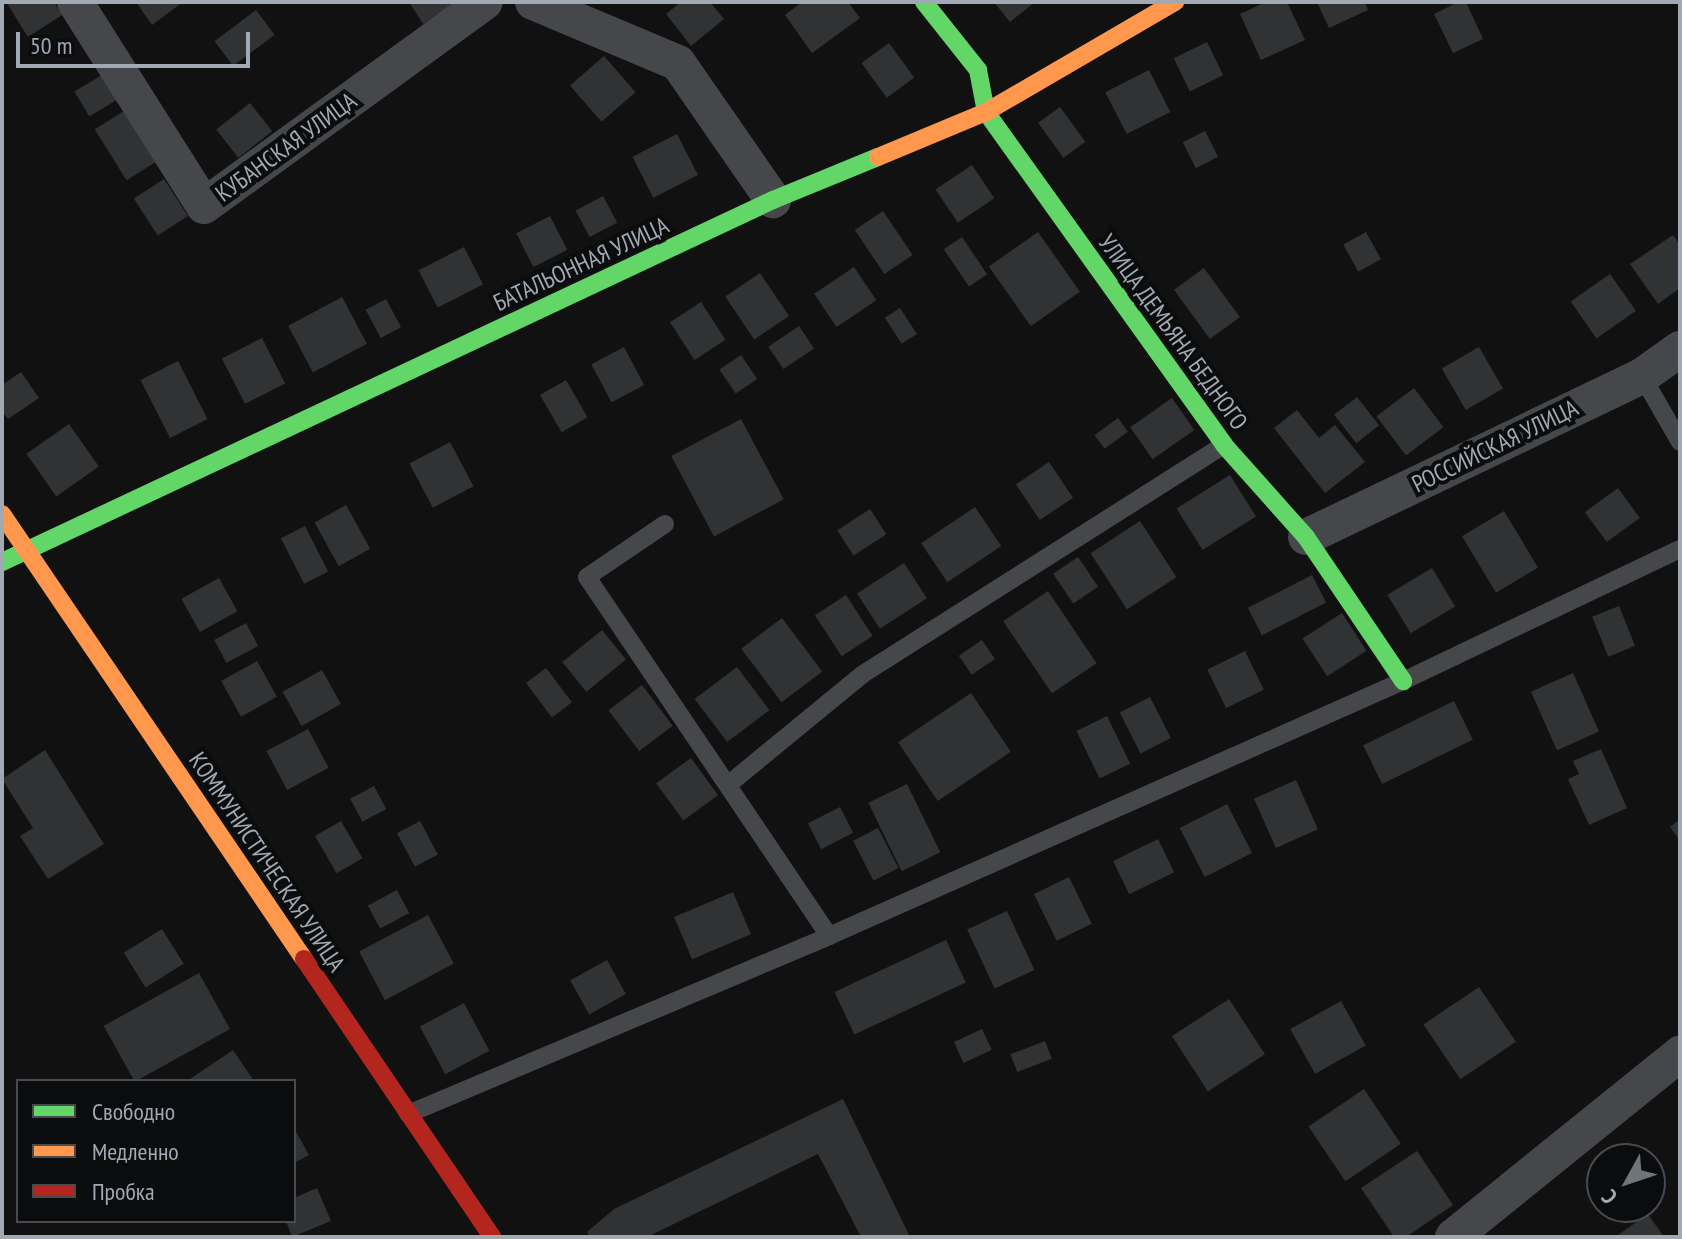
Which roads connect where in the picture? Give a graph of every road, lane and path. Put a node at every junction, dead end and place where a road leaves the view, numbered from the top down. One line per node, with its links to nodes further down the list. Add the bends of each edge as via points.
1 (75, 2): 2 (street, КУБАНСКАЯ УЛИЦА, via 204,206)
2 (485, 2)
3 (533, 2): 7 (street, via 678,63)
4 (924, 2): 6 (street, УЛИЦА ДЕМЬЯНА БЕДНОГО, via 978,70)
5 (1175, 2): 6 (street, БАТАЛЬОННАЯ УЛИЦА)
6 (986, 112): 7 (street, БАТАЛЬОННАЯ УЛИЦА); 11 (street, УЛИЦА ДЕМЬЯНА БЕДНОГО)
7 (773, 200): 16 (street, БАТАЛЬОННАЯ УЛИЦА)
8 (1680, 349): 9 (street, РОССИЙСКАЯ УЛИЦА)
9 (1642, 376): 10 (lane); 14 (street, РОССИЙСКАЯ УЛИЦА)
10 (1680, 442)
11 (1224, 445): 14 (street, УЛИЦА ДЕМЬЯНА БЕДНОГО); 19 (lane, via 863,674)
12 (2, 514): 16 (street, КОММУНИСТИЧЕСКАЯ УЛИЦА)
13 (665, 524): 19 (lane, via 587,577)
14 (1306, 537): 18 (street, УЛИЦА ДЕМЬЯНА БЕДНОГО)
15 (1680, 549): 18 (lane)
16 (27, 551): 17 (street, БАТАЛЬОННАЯ УЛИЦА); 22 (street, КОММУНИСТИЧЕСКАЯ УЛИЦА)
17 (2, 562)
18 (1403, 681): 20 (lane)
19 (729, 784): 20 (lane)
20 (829, 936): 22 (lane)
21 (1680, 1054): 24 (street)
22 (408, 1114): 23 (street, КОММУНИСТИЧЕСКАЯ УЛИЦА)
23 (492, 1237)
24 (1453, 1237)

